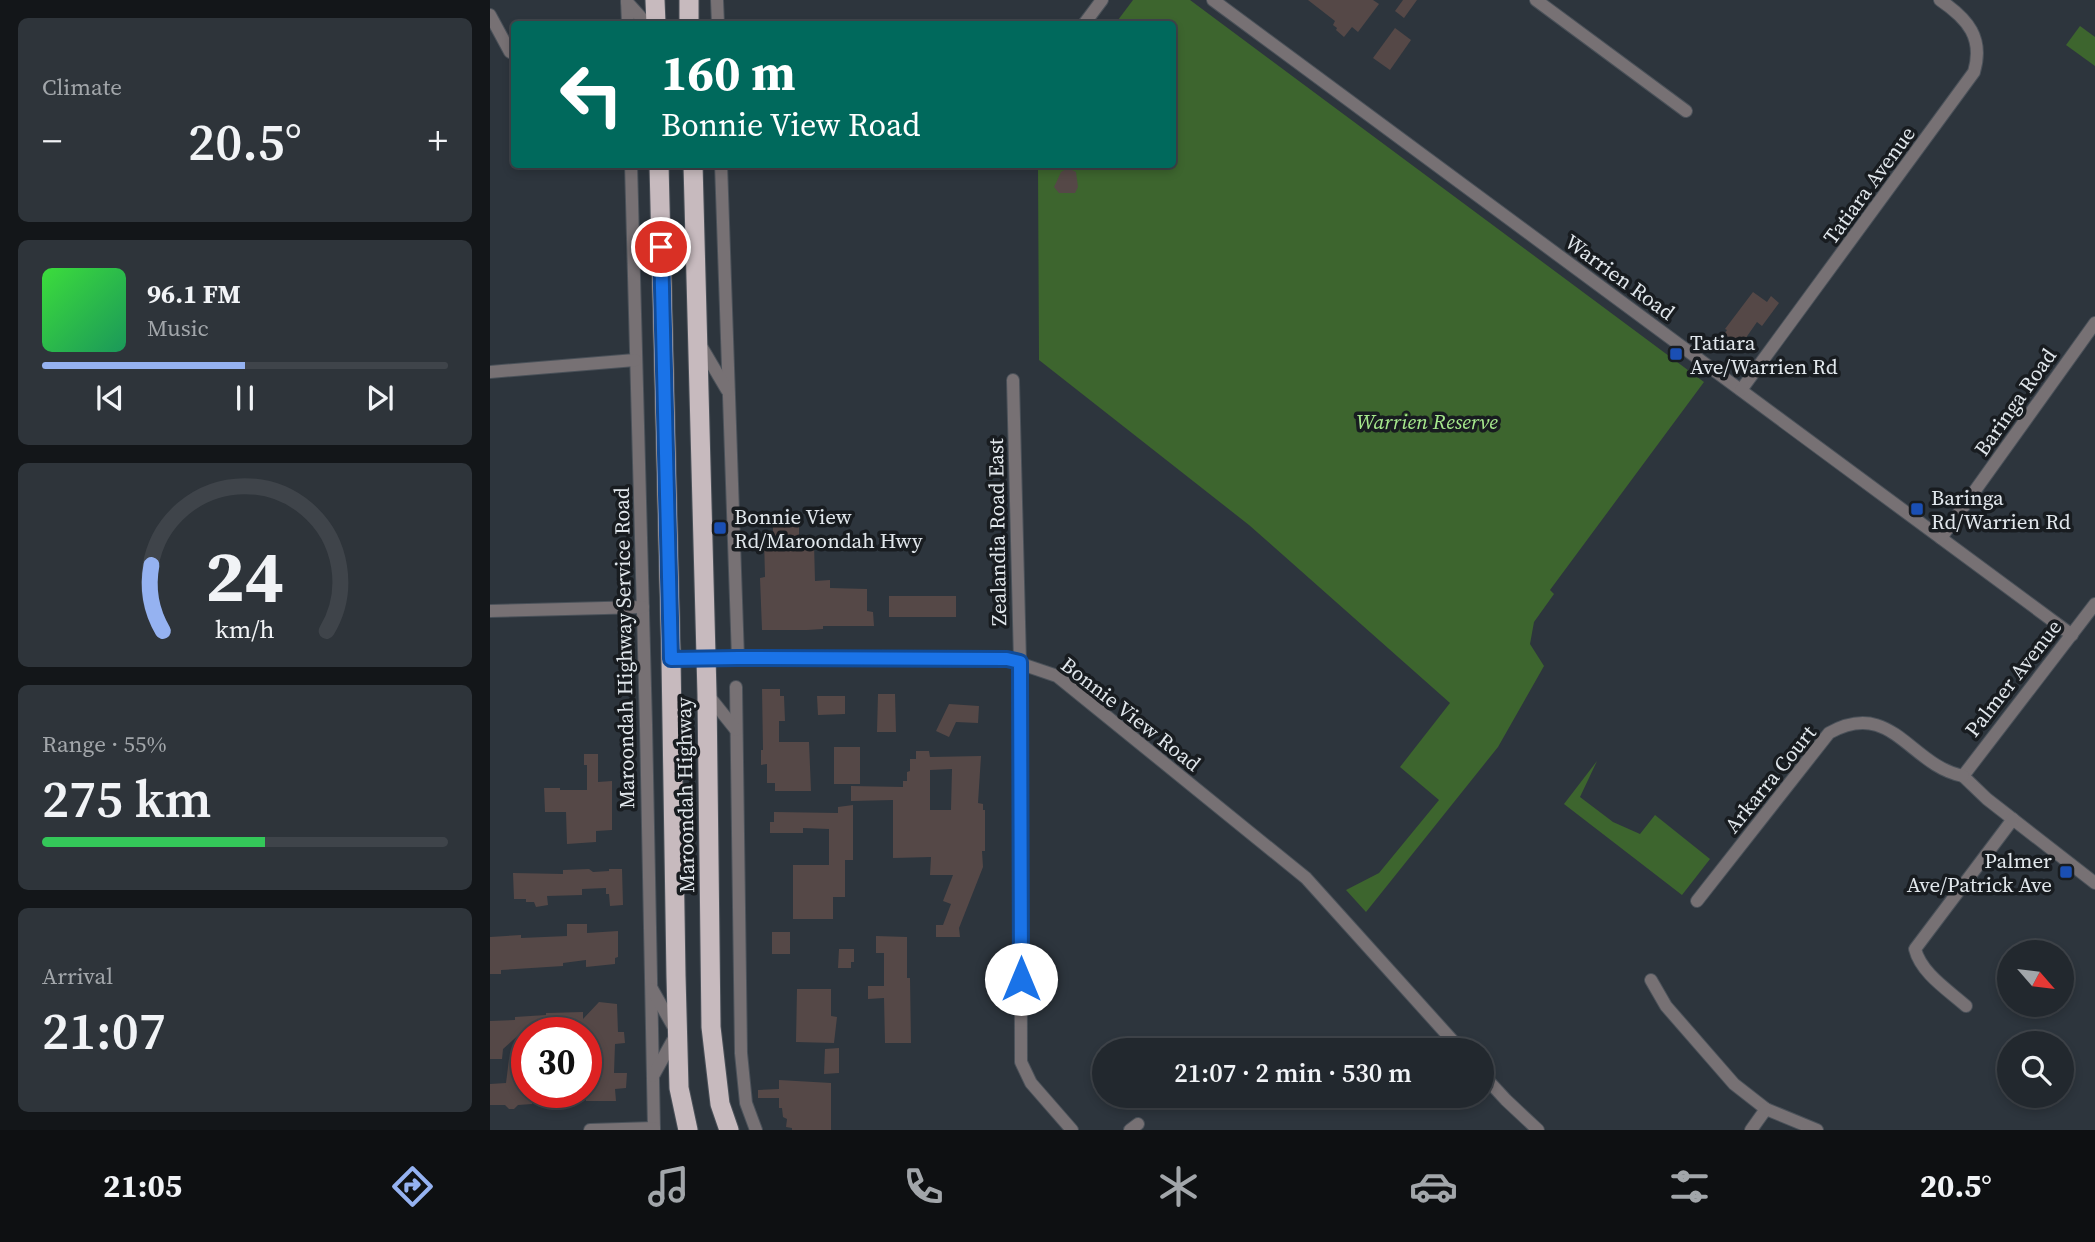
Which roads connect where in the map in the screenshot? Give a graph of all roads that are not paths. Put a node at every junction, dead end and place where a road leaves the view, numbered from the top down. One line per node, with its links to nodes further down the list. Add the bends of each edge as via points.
1 (655, 0): 12 (highway)
2 (689, 0): 13 (highway)
3 (717, 0): 14 (street)
4 (1102, 0): 15 (street)
5 (1213, 0): 27 (street, Warrien Road)
6 (1536, 0): 17 (street)
7 (1940, 0): 27 (street, Tatiara Avenue, via 1968,24 1976,40 1974,72)
8 (627, 1): 10 (street); 11 (street)
9 (490, 15): 16 (street)
10 (628, 21)
11 (644, 21)
12 (656, 21)
13 (689, 21)
14 (718, 21)
15 (1086, 21)
16 (510, 52)
17 (1686, 111)
18 (631, 168): 24 (street, Maroondah Highway Service Road)
19 (659, 168): 36 (highway, Maroondah Highway)
20 (693, 168): 23 (highway, Maroondah Highway)
21 (721, 168): 28 (street)
22 (2095, 323): 29 (street, Baringa Road)
23 (699, 342): 28 (street); 34 (highway, Maroondah Highway)
24 (635, 360): 25 (street); 31 (street, Maroondah Highway Service Road)
25 (490, 372)
26 (1013, 380): 37 (street, Zealandia Road East)
27 (1741, 390): 29 (street, Warrien Road)
28 (728, 391): 35 (street)
29 (1941, 538): 33 (street, Warrien Road)
30 (2095, 604): 33 (street, Palmer Avenue)
31 (643, 607): 32 (street); 46 (street, Maroondah Highway Service Road)
32 (490, 611)
33 (2071, 635): 41 (street, Palmer Avenue)
34 (705, 658): 35 (street, Bonnie View Road); 36 (street, Bonnie View Road); 39 (highway, Maroondah Highway)
35 (738, 658): 37 (street, Bonnie View Road)
36 (671, 659): 48 (highway, Maroondah Highway)
37 (1020, 662): 49 (street, Bonnie View Road, via 1056,676 1306,878); 58 (street, Zealandia Road East, via 1021,1062 1031,1083)
38 (736, 687): 40 (street)
39 (707, 694): 40 (street); 56 (highway, Maroondah Highway, via 711,1027 720,1104)
40 (736, 730): 57 (street, via 741,1053 746,1103)
41 (1963, 776): 42 (street, Arkarra Court); 44 (street, Arkarra Court, via 1941,769 1884,726 1839,728 1829,733)
42 (2012, 818): 43 (street, Arkarra Court); 47 (street, via 1915,948 1917,960)
43 (2095, 883)
44 (1697, 901)
45 (1651, 980): 52 (street, via 1666,1006 1734,1084)
46 (651, 985): 48 (street); 50 (street, Maroondah Highway Service Road)
47 (1966, 1006)
48 (677, 1033): 50 (street); 55 (highway, Maroondah Highway, via 679,1088)
49 (1450, 1038)
50 (653, 1076): 53 (street, Maroondah Highway Service Road)
51 (1494, 1087): 59 (street)
52 (1766, 1109): 60 (street); 61 (street)
53 (654, 1129): 54 (street)
54 (590, 1130)
55 (688, 1130)
56 (729, 1130)
57 (756, 1130)
58 (1072, 1130)
59 (1538, 1130)
60 (1751, 1130)
61 (1817, 1130)

